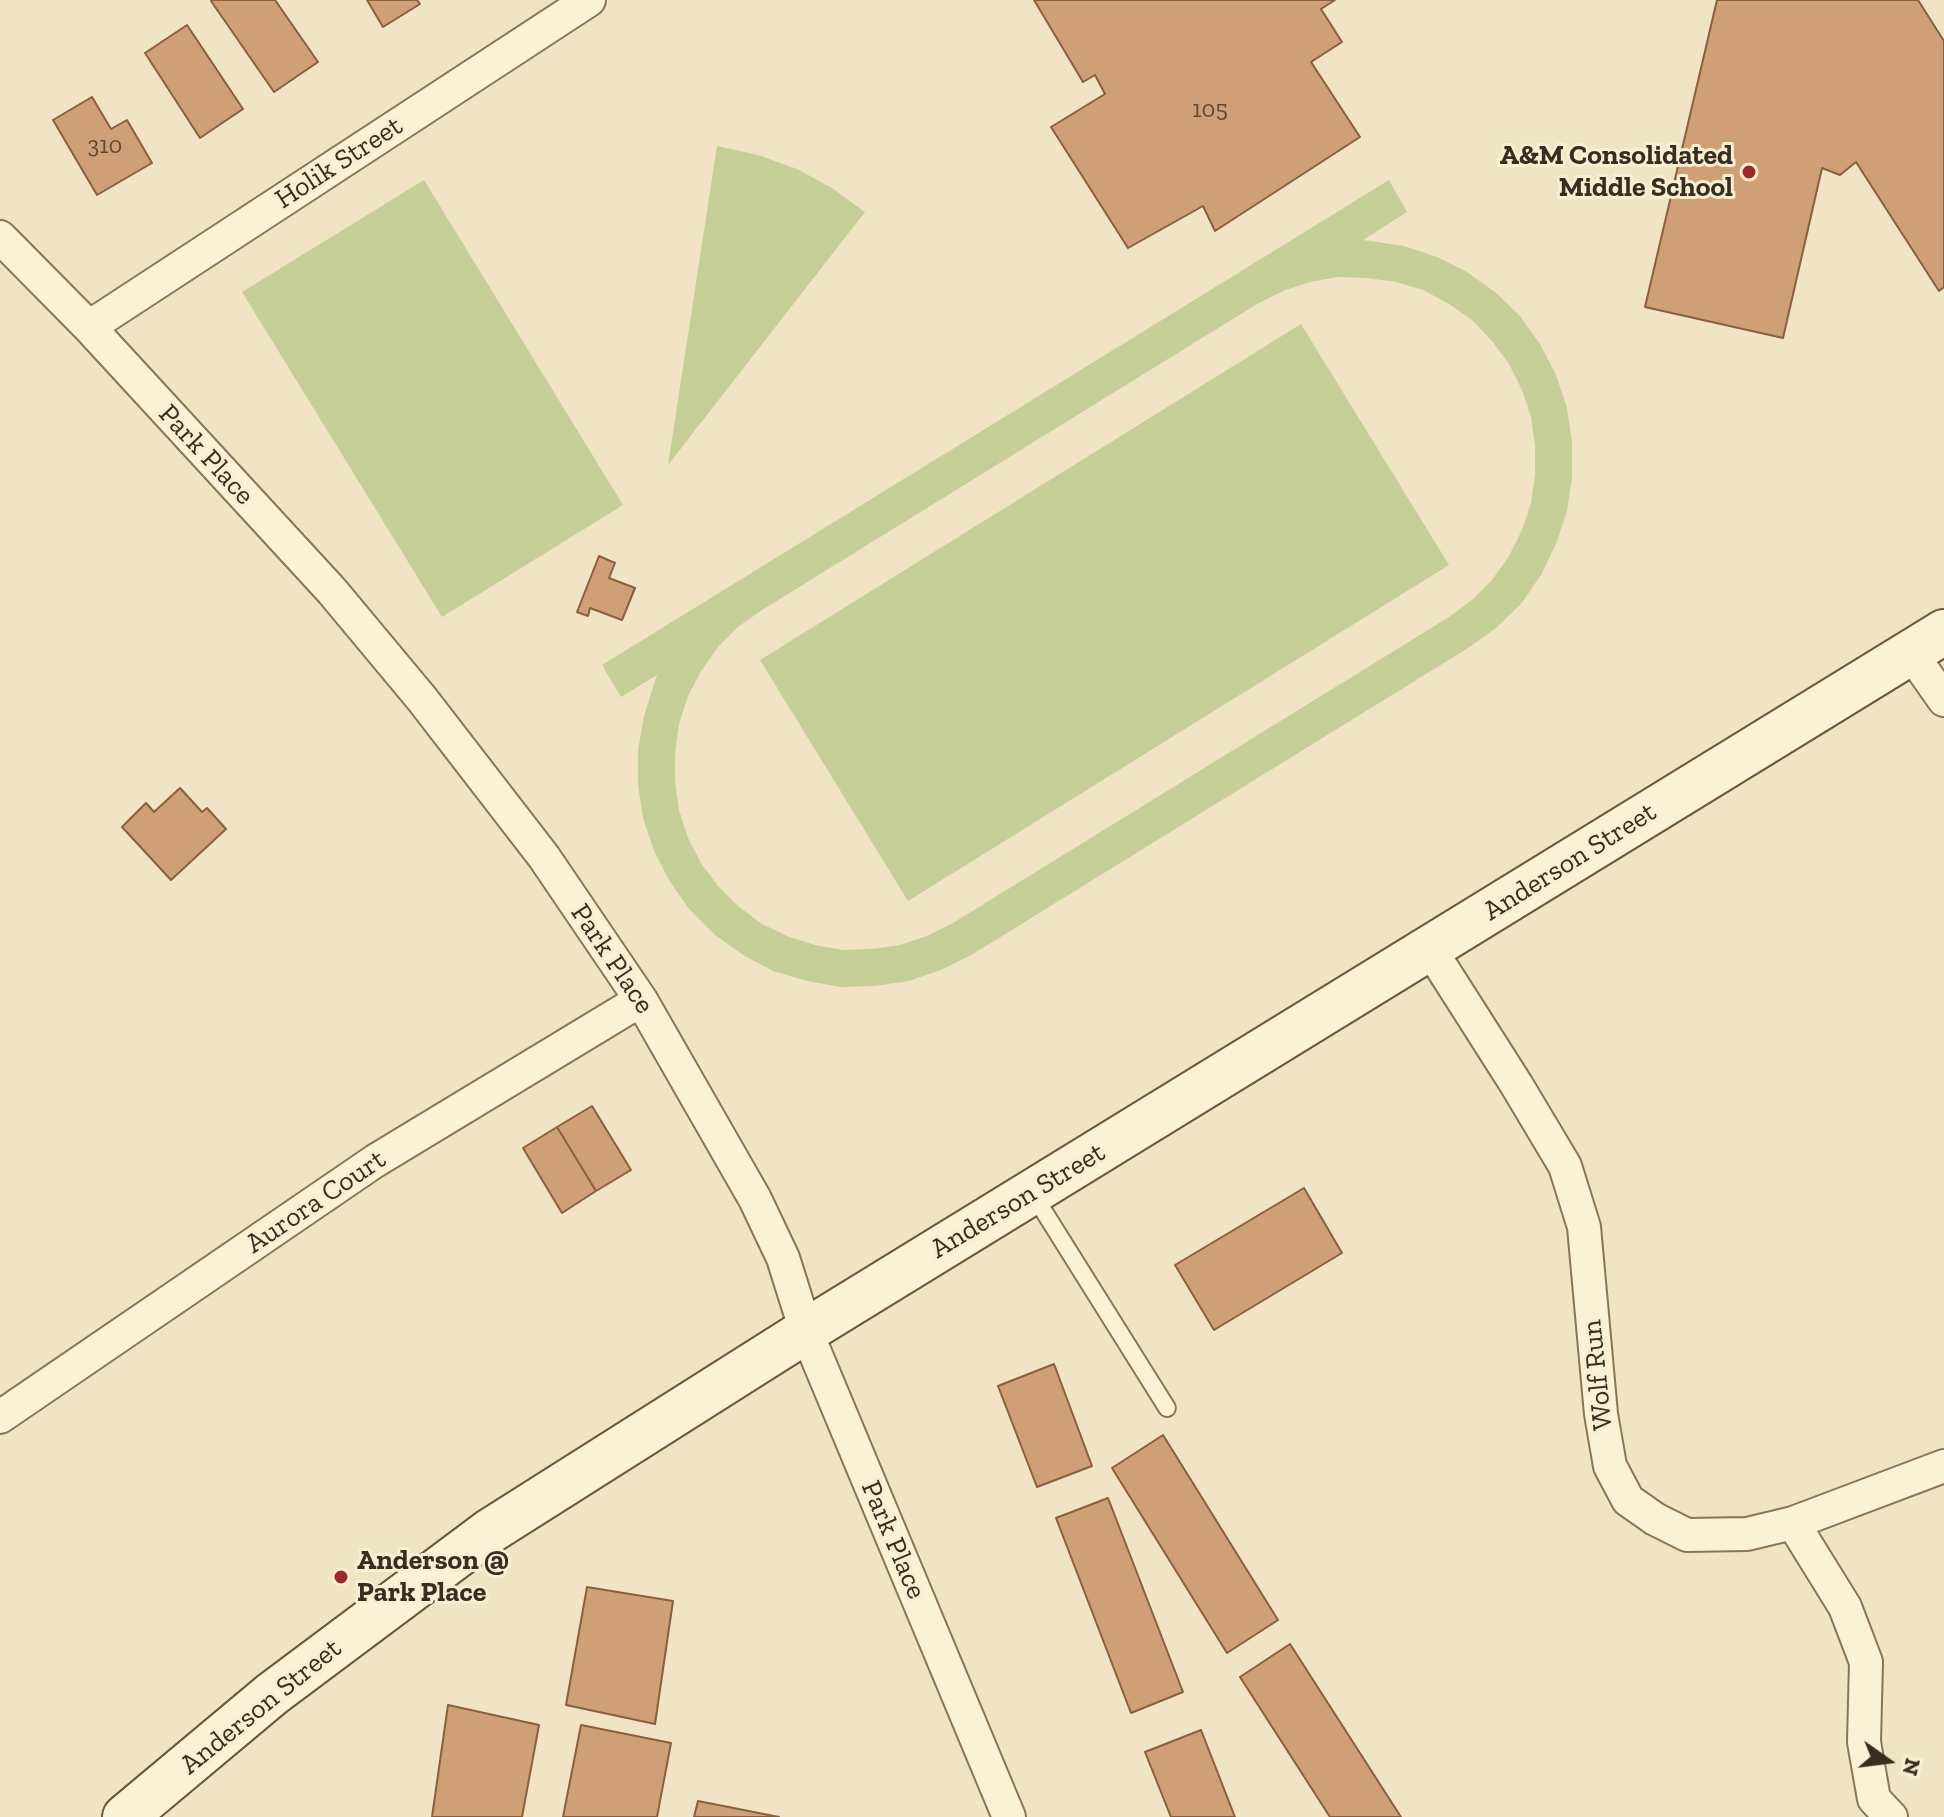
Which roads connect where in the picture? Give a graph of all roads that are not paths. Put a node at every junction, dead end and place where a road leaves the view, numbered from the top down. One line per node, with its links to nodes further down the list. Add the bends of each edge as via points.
1 (589, 0): 3 (street, Holik Street)
2 (0, 237): 3 (street, Park Place)
3 (89, 327): 7 (street, Park Place, via 332,591 422,699 544,857)
4 (1928, 643): 5 (street); 6 (street, Anderson Street)
5 (1944, 700)
6 (1430, 949): 8 (street, Anderson Street); 13 (street, Wolf Run, via 1565,1166 1584,1227 1610,1466 1628,1500 1687,1535 1747,1534)
7 (641, 1000): 9 (street, Park Place, via 755,1199 783,1258); 11 (street, Aurora Court, via 375,1161)
8 (1032, 1192): 9 (street, Anderson Street); 10 (lane)
9 (806, 1331): 14 (street, Anderson Street, via 490,1531 272,1694); 15 (street, Park Place)
10 (1167, 1408)
11 (0, 1417)
12 (1944, 1466): 13 (street, Wolf Run)
13 (1793, 1523): 16 (street, via 1845,1607 1866,1662 1864,1742 1874,1799)
14 (125, 1817)
15 (1009, 1817)
16 (1891, 1817)

